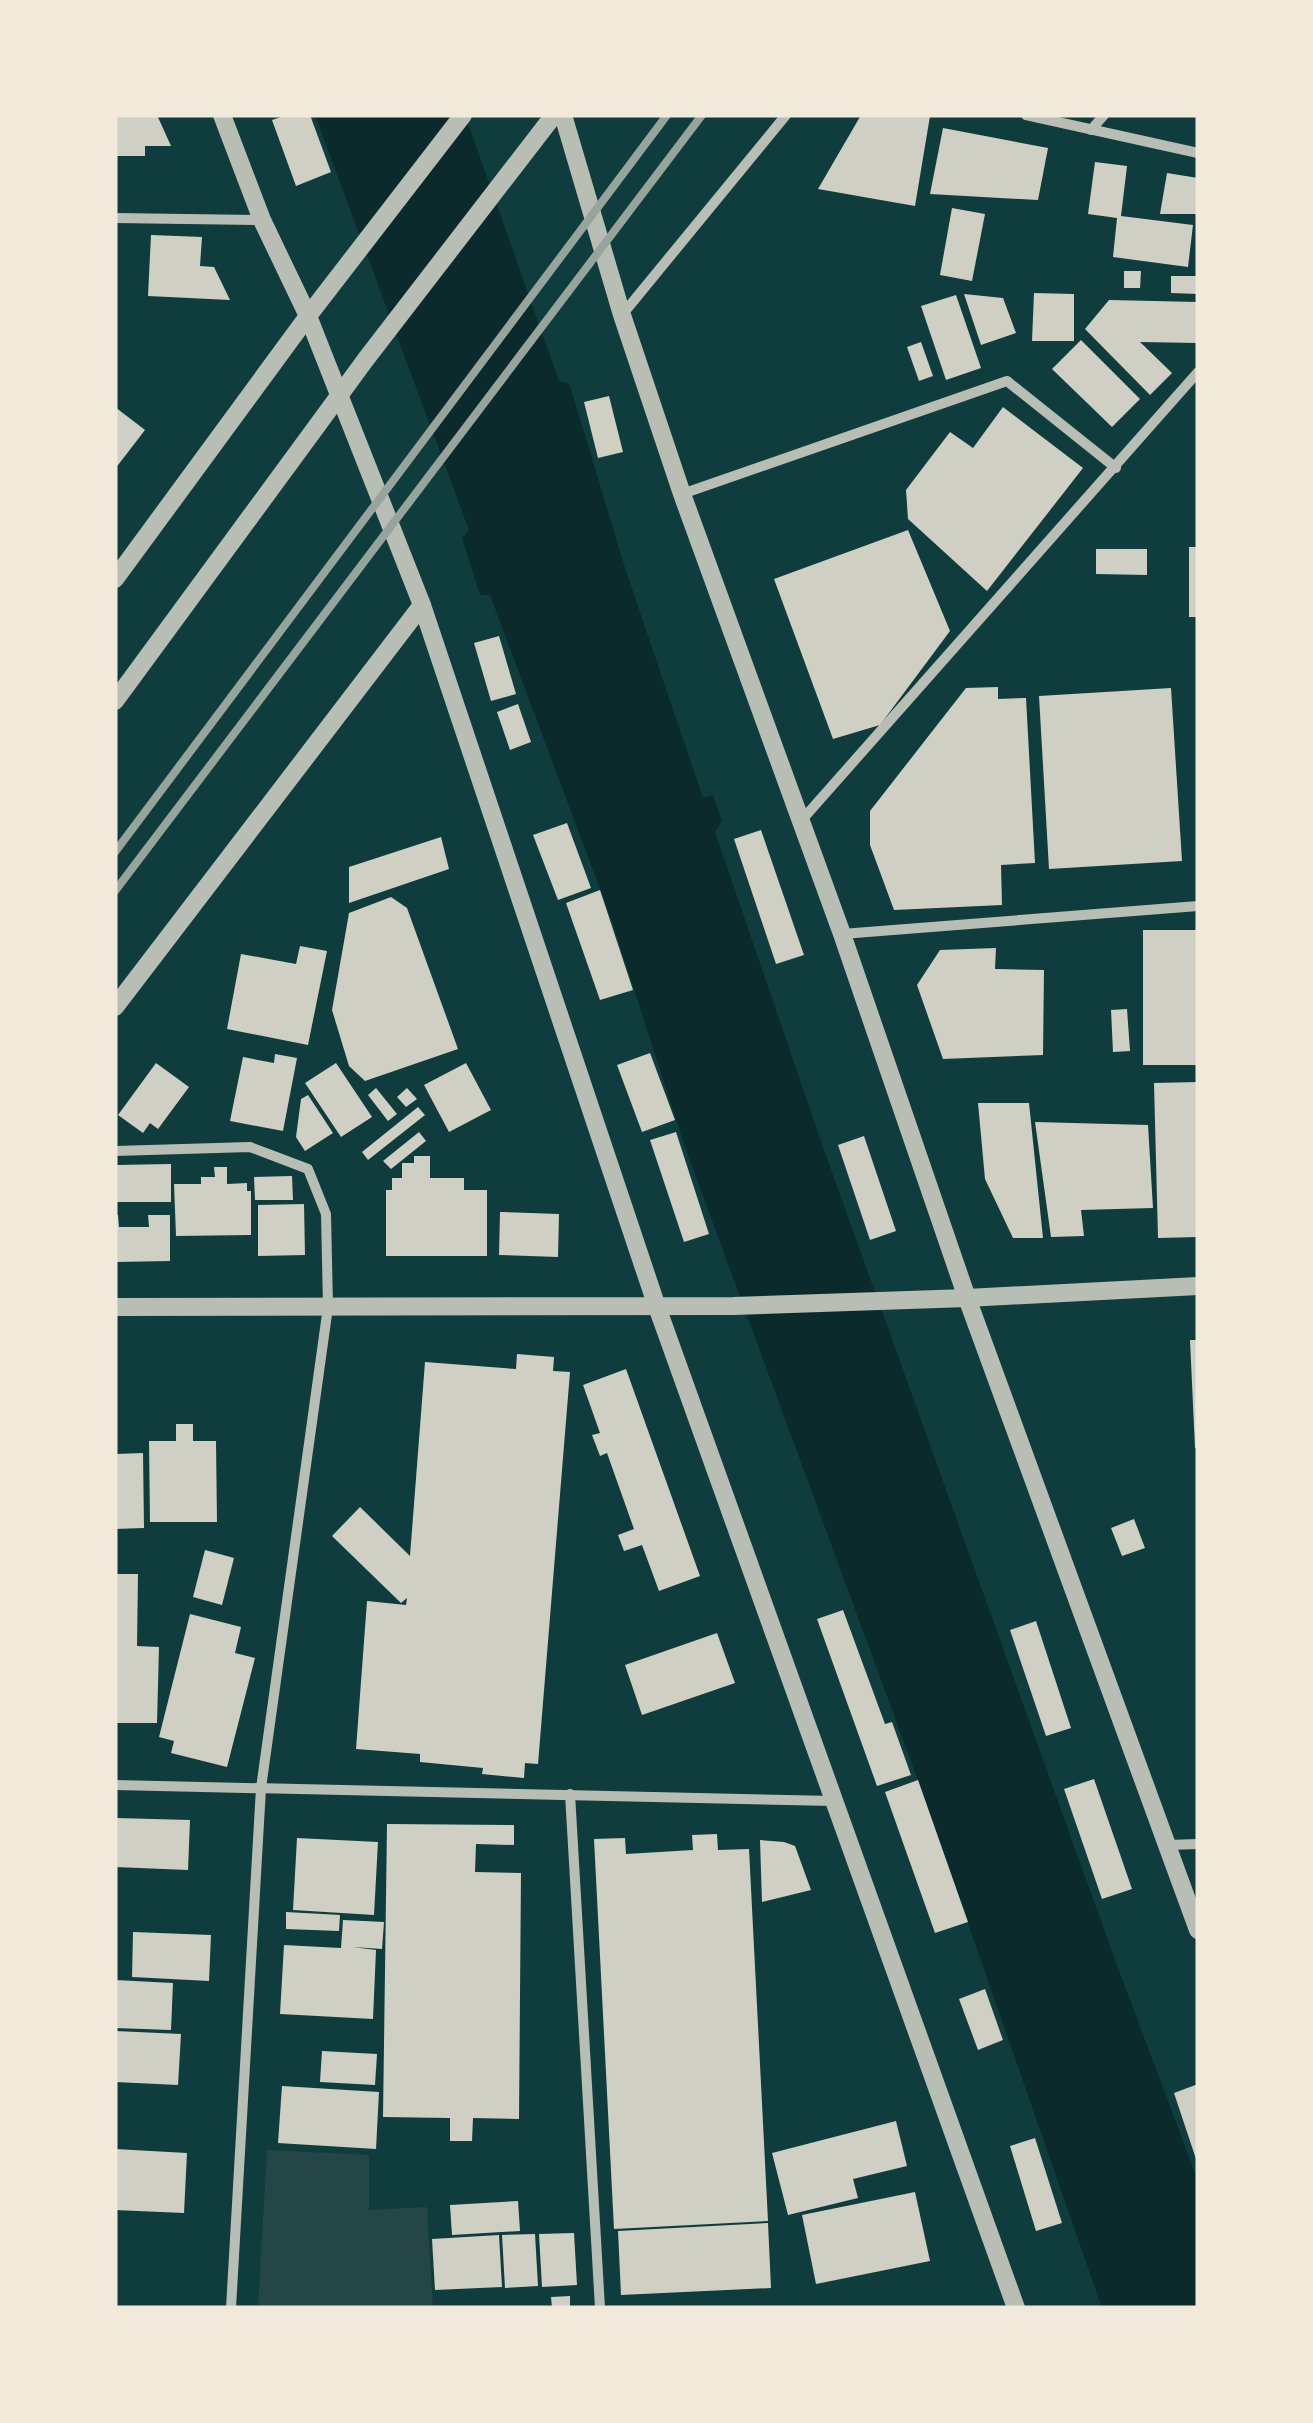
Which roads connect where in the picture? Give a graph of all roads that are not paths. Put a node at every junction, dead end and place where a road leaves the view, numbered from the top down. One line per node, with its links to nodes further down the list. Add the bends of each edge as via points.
1 (222, 115): 11 (street)
2 (463, 115): 12 (street)
3 (554, 115): 15 (street)
4 (563, 115): 13 (street)
5 (786, 115): 13 (street)
6 (1026, 115): 8 (street)
7 (1104, 115): 8 (street)
8 (1090, 130): 9 (street)
9 (1198, 153)
10 (115, 218): 11 (street)
11 (262, 220): 12 (street)
12 (308, 316): 15 (street); 18 (street)
13 (622, 316): 17 (street)
14 (1198, 372): 16 (street)
15 (340, 395): 19 (street); 20 (street)
16 (1116, 468): 17 (street, via 1007,381); 21 (street)
17 (682, 494): 21 (street)
18 (115, 580)
19 (422, 605): 24 (street); 28 (street)
20 (115, 701)
21 (801, 821): 23 (street)
22 (1198, 906): 23 (street)
23 (842, 934): 27 (street)
24 (115, 1006)
25 (115, 1151): 30 (street, via 250,1147 308,1169 326,1214)
26 (1198, 1286): 27 (street)
27 (967, 1298): 28 (street); 36 (street)
28 (656, 1304): 30 (street); 34 (street)
29 (115, 1307): 30 (street)
30 (328, 1307): 32 (street)
31 (115, 1784): 32 (street)
32 (261, 1788): 33 (street); 38 (street)
33 (570, 1794): 34 (street); 39 (street)
34 (834, 1801): 40 (street)
35 (1198, 1844): 36 (street)
36 (1168, 1845): 37 (street)
37 (1198, 1930)
38 (231, 2308)
39 (600, 2308)
40 (1016, 2308)

